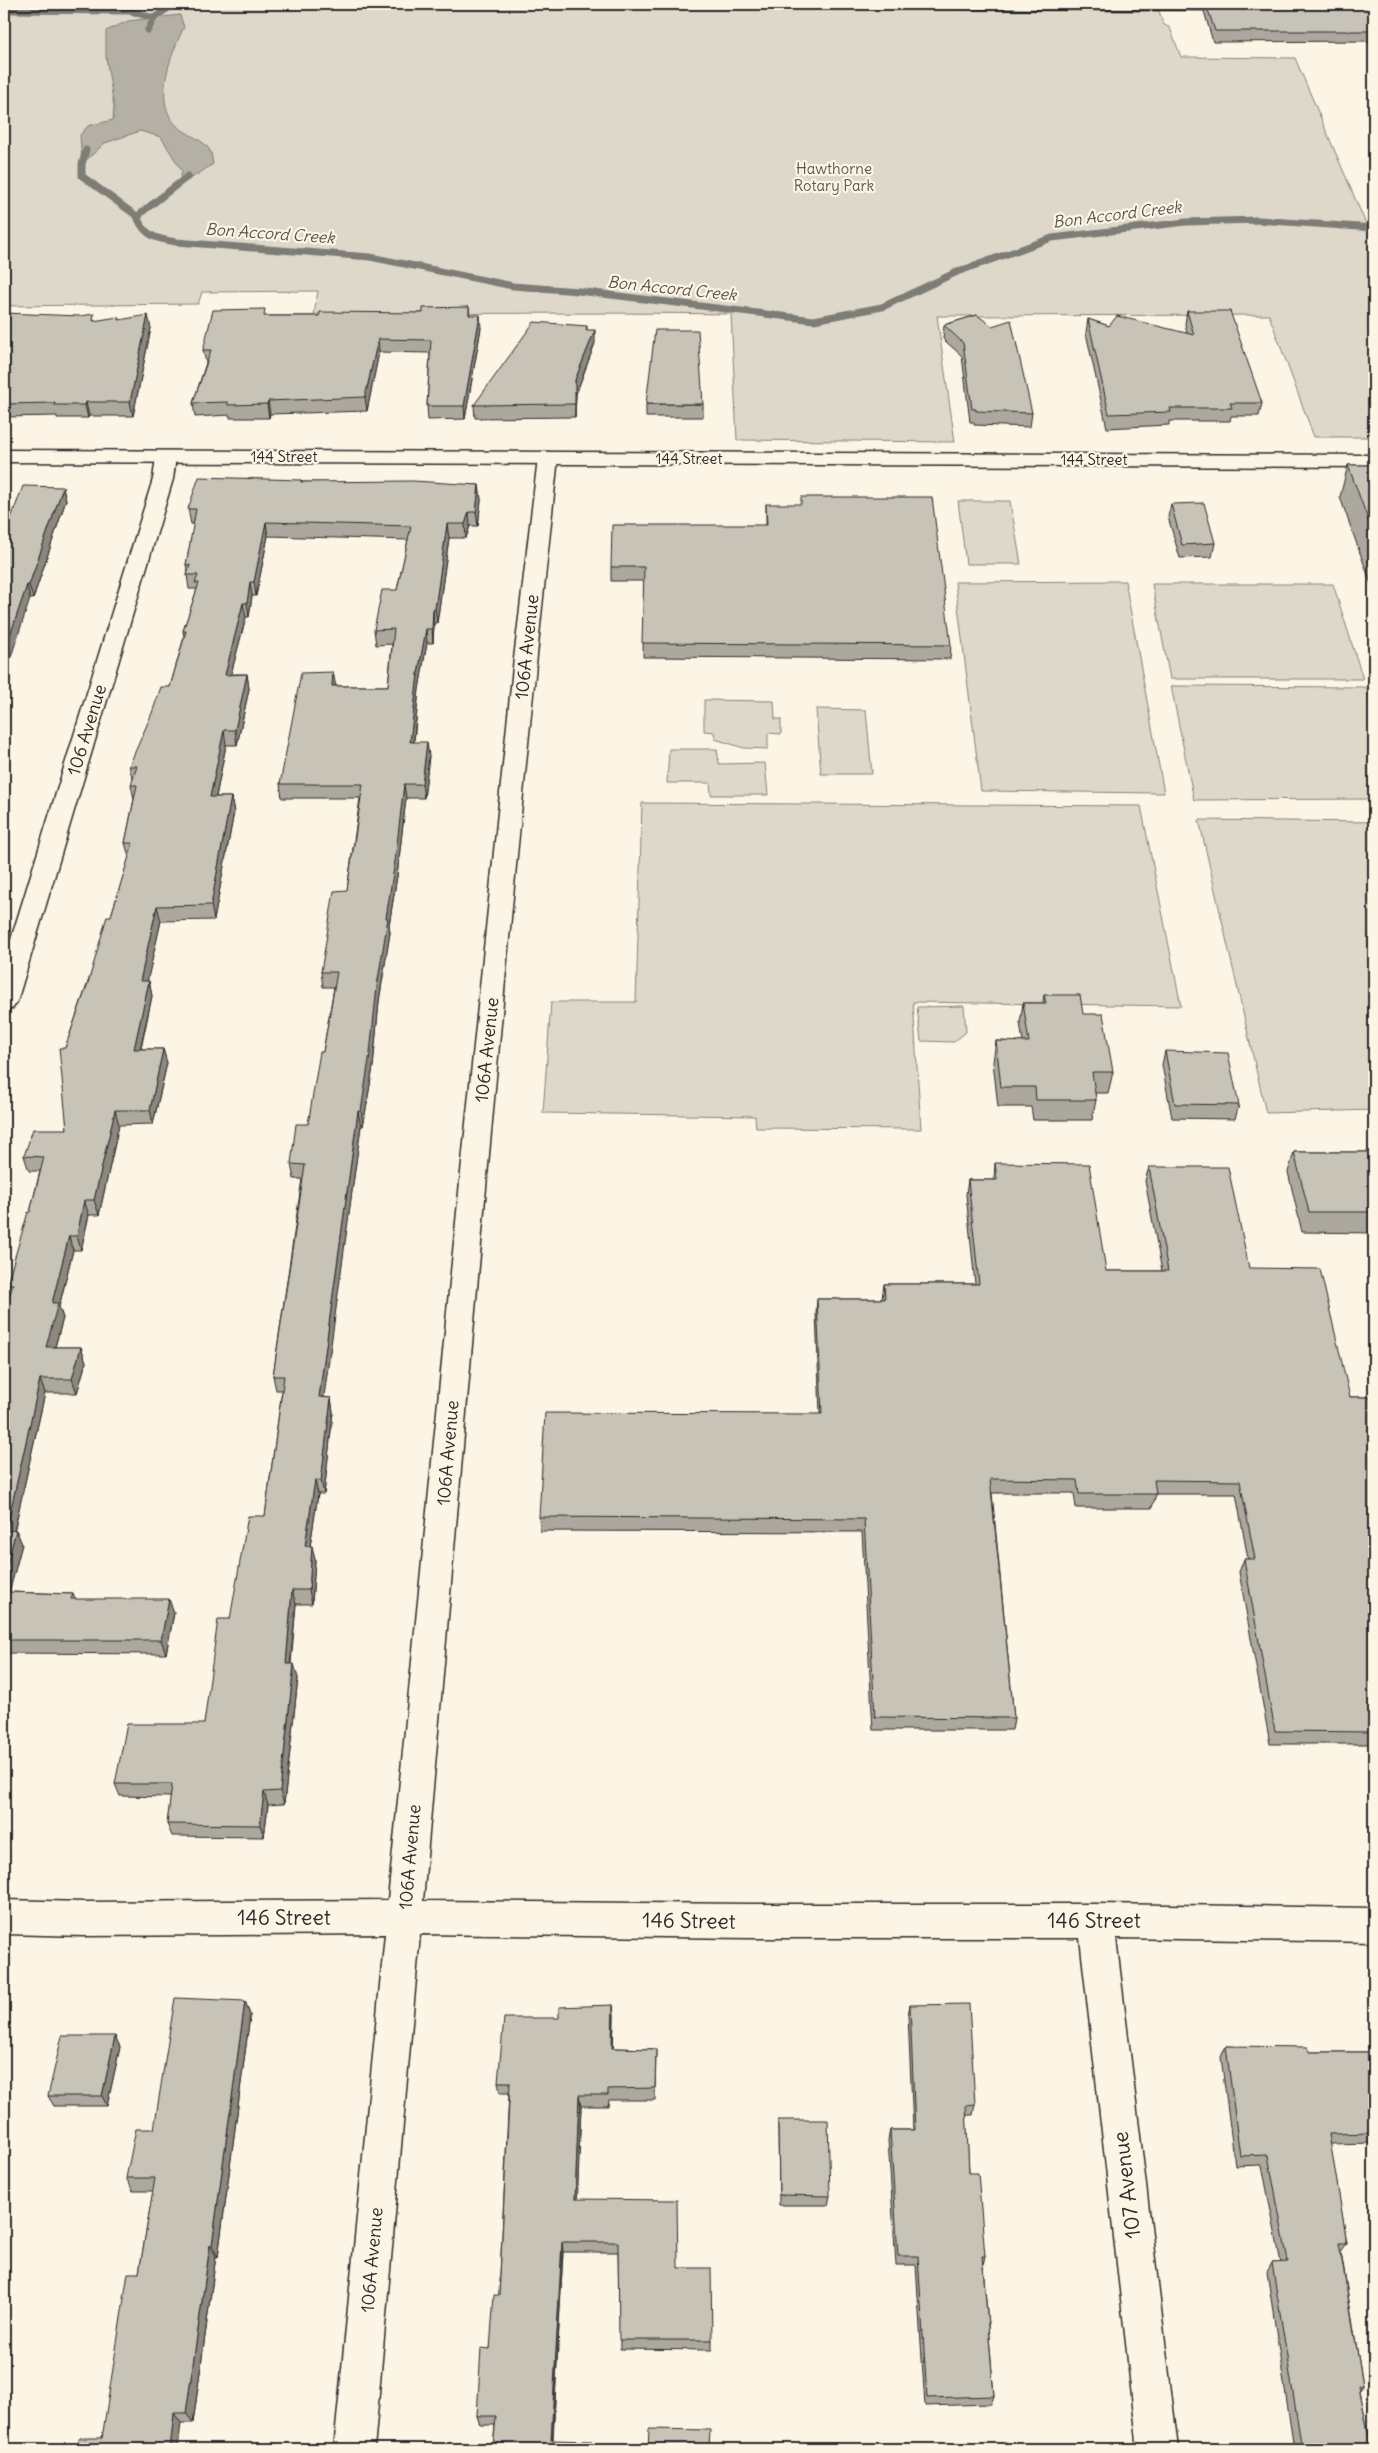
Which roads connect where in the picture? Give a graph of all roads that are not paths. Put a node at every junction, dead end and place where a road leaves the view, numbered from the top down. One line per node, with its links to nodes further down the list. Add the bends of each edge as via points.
1 (885, 4): 2 (street)
2 (1259, 6)
3 (4, 456): 4 (street, 144 Street)
4 (166, 457): 5 (street, 144 Street); 7 (street, 106 Avenue, via 164,479)
5 (548, 458): 6 (street, 144 Street); 9 (street, 106A Avenue, via 476,1152)
6 (1374, 461)
7 (4, 1002)
8 (4, 1917): 9 (street, 146 Street)
9 (404, 1918): 10 (street, 146 Street); 12 (street, 106A Avenue)
10 (1096, 1921): 11 (street, 146 Street); 13 (street, 107 Avenue)
11 (1374, 1925)
12 (354, 2449)
13 (1158, 2449)

